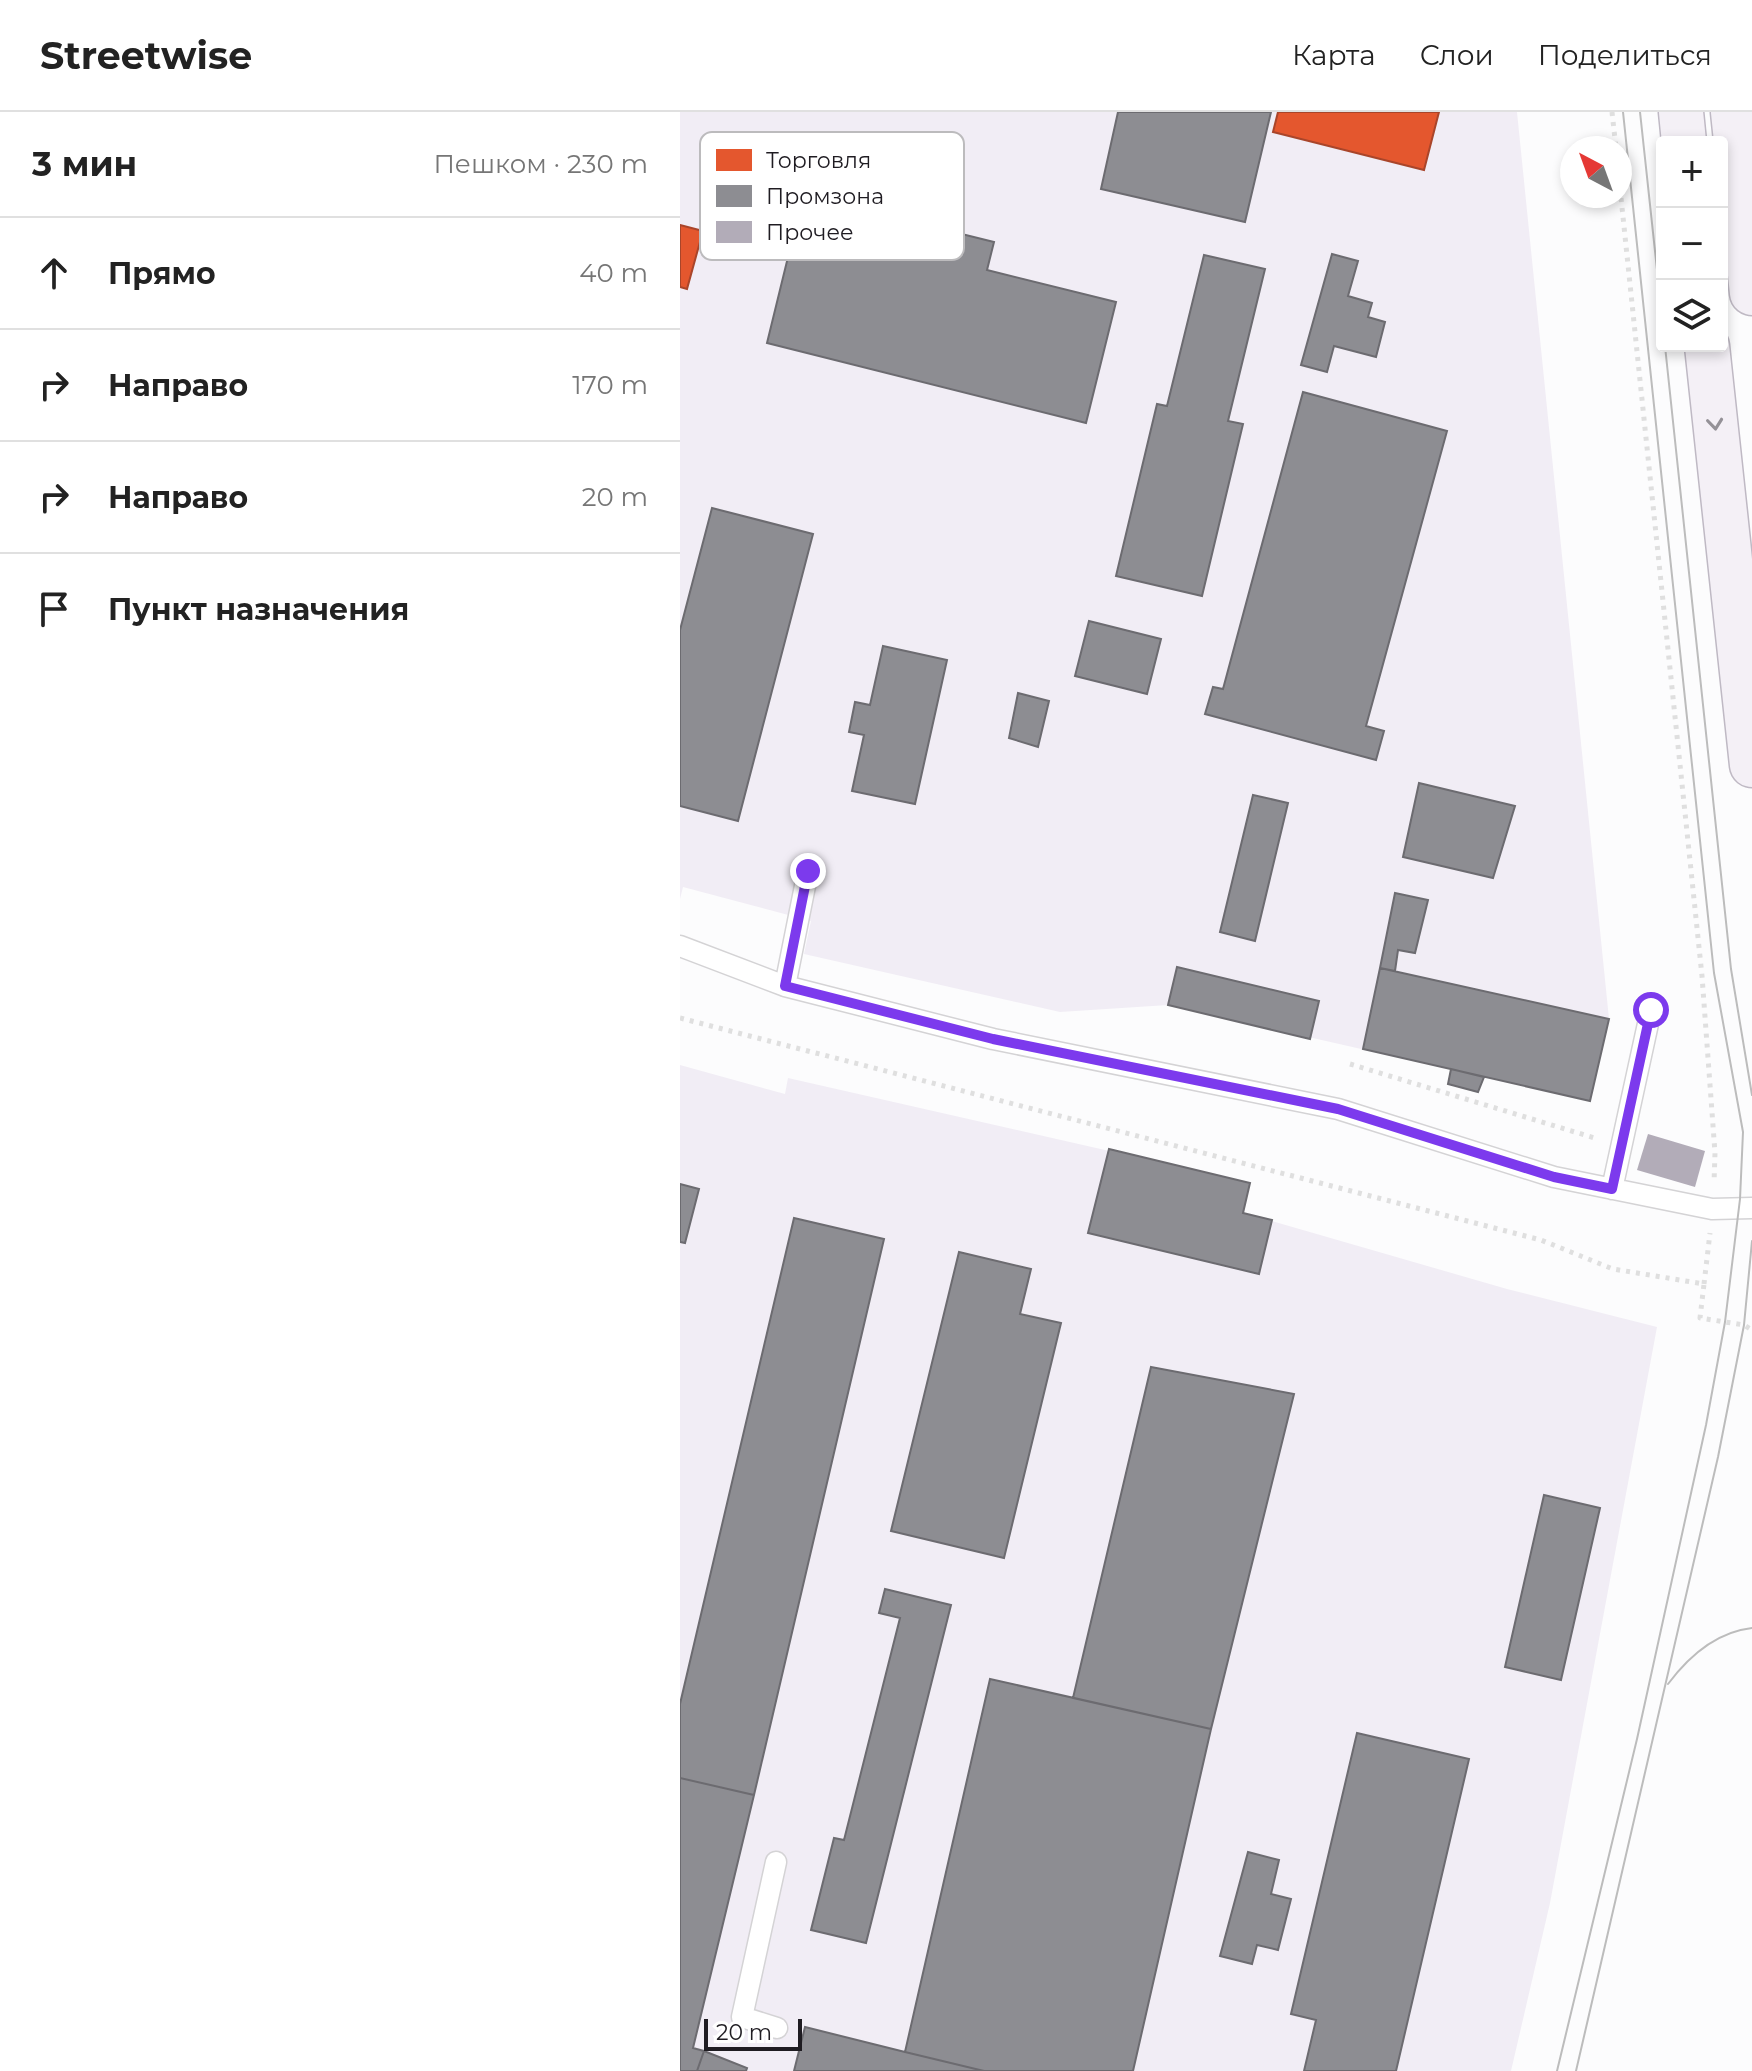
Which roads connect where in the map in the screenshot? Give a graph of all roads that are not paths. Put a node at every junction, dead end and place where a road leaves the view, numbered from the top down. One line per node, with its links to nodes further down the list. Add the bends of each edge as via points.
1 (1681, 112): 3 (main road)
2 (1733, 112): 4 (main road)
3 (1683, 136)
4 (1752, 293)
5 (1708, 352): 6 (main road, one-way to 6)
6 (1752, 765)
7 (808, 871): 9 (lane)
8 (680, 946): 9 (lane)
9 (785, 986): 11 (lane, via 993,1039 1338,1109 1554,1177)
10 (1651, 1010): 11 (lane)
11 (1612, 1189): 12 (lane, via 1712,1209)
12 (1752, 1208)
13 (776, 1862): 14 (lane, via 742,2017)
14 (777, 2028)

